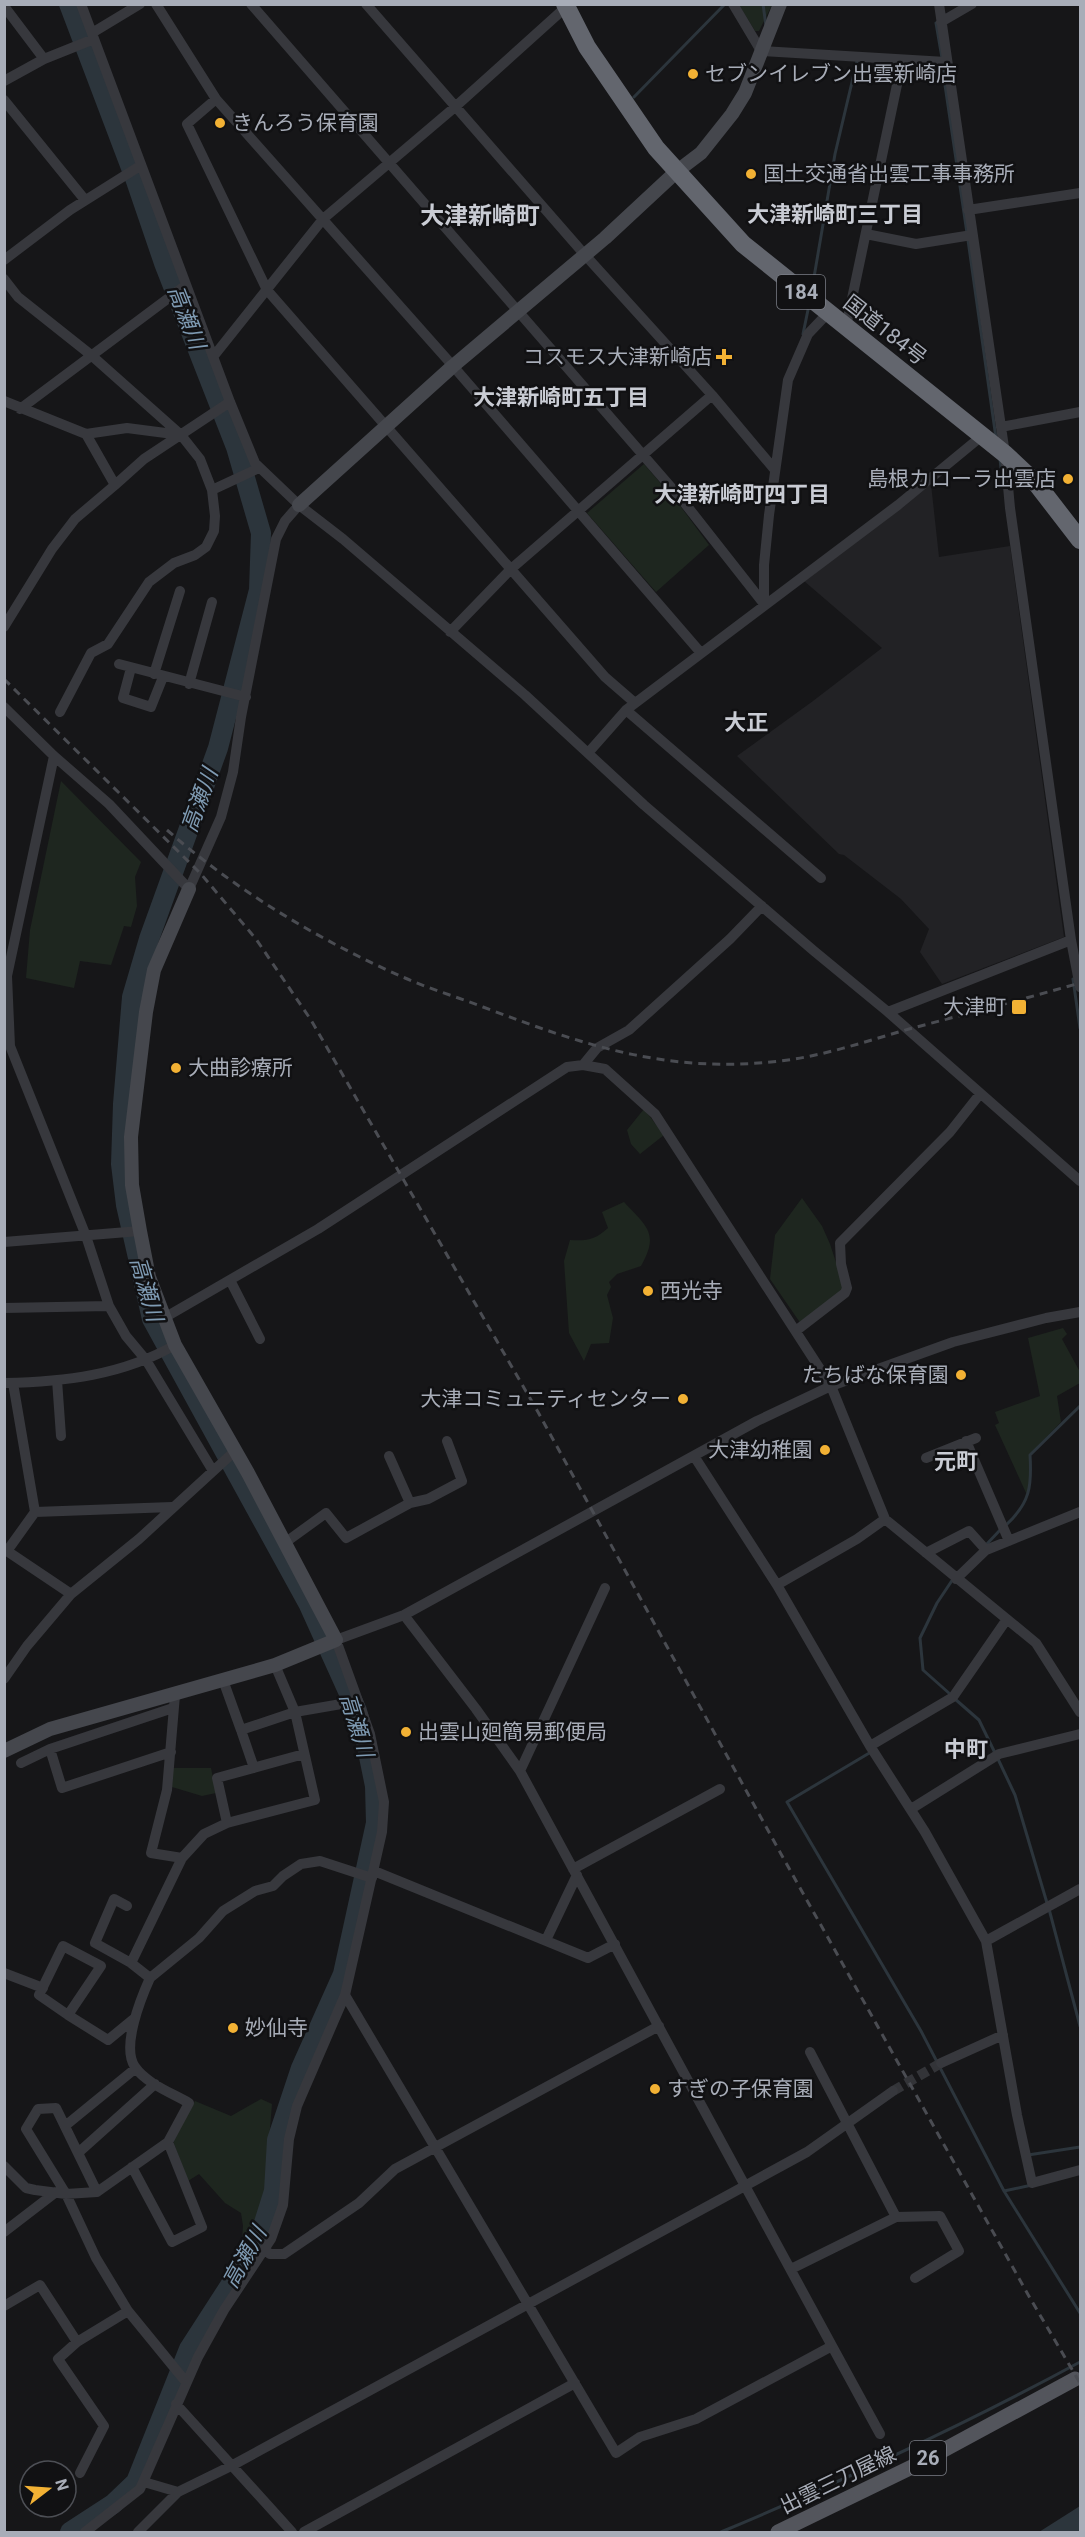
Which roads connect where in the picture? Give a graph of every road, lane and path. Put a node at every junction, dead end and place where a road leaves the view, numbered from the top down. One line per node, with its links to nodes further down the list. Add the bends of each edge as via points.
1 (81, 4): 13 (street)
2 (140, 4): 13 (street)
3 (156, 4): 19 (street)
4 (251, 4): 22 (street)
5 (366, 4): 21 (street)
6 (733, 4): 14 (street)
7 (780, 4): 14 (street)
8 (939, 4): 12 (street)
9 (972, 4): 12 (street)
10 (4, 6): 15 (street)
11 (565, 6): 21 (street); 24 (highway, 国道184号 / 184, via 618,94)
12 (941, 22): 17 (street)
13 (93, 36): 15 (street); 23 (street)
14 (761, 51): 16 (street); 24 (street, via 745,93 732,114 701,153)
15 (44, 59): 18 (street)
16 (902, 61): 17 (street); 29 (street)
17 (946, 62): 27 (street)
18 (4, 81)
19 (216, 99): 28 (street); 35 (street, via 187,124)
20 (4, 100): 26 (street)
21 (455, 107): 22 (street); 31 (street)
22 (387, 162): 28 (street); 36 (street)
23 (140, 166): 26 (street); 34 (street)
24 (676, 172): 31 (street); 37 (highway, 国道184号 / 184, via 743,244)
25 (1080, 193): 27 (street)
26 (85, 200): 32 (street)
27 (968, 210): 30 (street)
28 (323, 219): 35 (street); 41 (street)
29 (866, 234): 30 (street, via 916,244); 38 (street)
30 (972, 235): 48 (street)
31 (585, 255): 36 (street); 42 (street)
32 (4, 260)
33 (4, 279): 39 (street, via 18,297)
34 (186, 285): 39 (street); 40 (street)
35 (267, 290): 40 (street); 47 (street)
36 (517, 312): 41 (street); 53 (street)
37 (827, 314): 38 (highway, 国道184号 / 184); 55 (street, via 808,334 788,380)
38 (846, 327): 51 (highway, 国道184号 / 184)
39 (91, 355): 45 (street); 50 (street)
40 (213, 357): 44 (street)
41 (453, 366): 47 (street); 59 (street)
42 (712, 395): 53 (street); 55 (street)
43 (4, 401): 45 (street)
44 (230, 402): 50 (street); 54 (street)
45 (20, 409): 49 (street)
46 (1080, 412): 48 (street)
47 (387, 427): 58 (street); 61 (street)
48 (1001, 427): 52 (street)
49 (86, 434): 50 (street, via 127,428); 56 (street)
50 (181, 435): 56 (street, via 144,459); 57 (street, via 200,459)
51 (983, 435): 52 (highway, 国道184号 / 184); 64 (street, via 898,505)
52 (1005, 454): 60 (highway, 国道184号 / 184, via 1036,483); 82 (street)
53 (644, 456): 59 (street); 64 (street)
54 (259, 468): 57 (street); 58 (street)
55 (775, 470): 64 (street, via 764,565)
56 (115, 485): 65 (street, via 75,519)
57 (212, 490): 75 (street, via 216,516 207,547 174,563 149,582 108,644 91,653)
58 (299, 505): 66 (street); 72 (street, via 276,539)
59 (578, 512): 61 (street); 67 (street)
60 (1080, 540)
61 (511, 569): 66 (street); 74 (street)
62 (180, 591): 70 (street)
63 (212, 602): 71 (street)
64 (764, 604): 67 (street)
65 (4, 627)
66 (450, 632): 76 (street)
67 (700, 653): 74 (street)
68 (119, 664): 69 (street)
69 (131, 668): 70 (street); 70 (street, via 123,698 151,707)
70 (158, 675): 71 (street)
71 (189, 684): 72 (street)
72 (246, 697): 79 (street, via 221,817)
73 (4, 707): 77 (street)
74 (630, 707): 76 (street); 78 (street)
75 (60, 712)
76 (588, 753): 80 (street)
77 (54, 756): 79 (street, via 109,804); 90 (street, via 7,976 10,1046)
78 (821, 878)
79 (189, 889): 89 (street, via 154,969 146,1012 131,1137 132,1185)
80 (762, 906): 85 (street); 86 (street, via 629,1030 597,1048)
81 (1080, 922): 82 (street)
82 (1069, 927): 83 (street)
83 (1071, 940): 84 (street); 85 (street)
84 (1080, 987)
85 (888, 1012): 87 (street)
86 (583, 1065): 92 (street, via 567,1067 318,1229); 97 (street, via 605,1069 655,1114)
87 (980, 1094): 88 (street); 97 (street, via 950,1132 840,1243 845,1293)
88 (1080, 1181)
89 (140, 1231): 90 (street); 96 (street, via 149,1277)
90 (86, 1236): 91 (street); 93 (street)
91 (4, 1242)
92 (230, 1280): 96 (street); 98 (street)
93 (109, 1306): 94 (street); 100 (street)
94 (4, 1308)
95 (1080, 1312): 103 (street, via 953,1342)
96 (164, 1318): 99 (street)
97 (797, 1330): 103 (street)
98 (260, 1339)
99 (175, 1345): 100 (street); 106 (street)
100 (146, 1360): 101 (street, via 87,1378); 110 (street)
101 (57, 1380): 102 (street); 104 (street)
102 (9, 1383): 113 (street)
103 (831, 1386): 108 (street); 115 (street)
104 (61, 1436)
105 (447, 1441): 111 (street, via 462,1481 428,1499)
106 (235, 1451): 110 (street); 117 (street)
107 (389, 1456): 111 (street)
108 (694, 1456): 122 (street); 125 (street)
109 (926, 1458): 116 (street, via 971,1439)
110 (213, 1471): 112 (street)
111 (410, 1503): 117 (street, via 346,1538 326,1513)
112 (172, 1507): 113 (street); 124 (street)
113 (35, 1512): 118 (street)
114 (1080, 1512): 116 (street)
115 (885, 1519): 120 (street); 122 (street)
116 (1010, 1540): 119 (street)
117 (286, 1542): 127 (street)
118 (6, 1550): 124 (street)
119 (986, 1550): 120 (street, via 969,1531); 121 (street)
120 (926, 1553): 121 (street)
121 (956, 1579): 126 (street)
122 (777, 1585): 137 (street)
123 (605, 1588): 144 (street)
124 (71, 1594): 129 (street)
125 (404, 1616): 127 (street); 144 (street)
126 (1007, 1619): 134 (street, via 1036,1643); 137 (street, via 953,1696)
127 (336, 1640): 128 (street); 150 (street, via 370,1734 384,1802)
128 (275, 1665): 130 (street); 133 (street)
129 (4, 1679)
130 (223, 1680): 131 (street); 135 (street)
131 (174, 1701): 138 (street); 139 (street, via 50,1729); 140 (street)
132 (347, 1703): 133 (street)
133 (295, 1712): 135 (street); 141 (street)
134 (1080, 1712)
135 (241, 1730): 143 (street)
136 (1080, 1734): 146 (street, via 999,1754)
137 (870, 1746): 146 (street)
138 (50, 1749): 140 (street, via 62,1788); 142 (street)
139 (4, 1751)
140 (171, 1752): 148 (street, via 167,1790 151,1853)
141 (304, 1754): 143 (street); 147 (street, via 315,1800)
142 (21, 1763)
143 (254, 1768): 147 (street, via 217,1778)
144 (520, 1771): 149 (street)
145 (720, 1789): 149 (street)
146 (911, 1809): 154 (street)
147 (227, 1823): 148 (street, via 204,1834)
148 (182, 1858): 156 (street)
149 (575, 1872): 153 (street); 155 (street)
150 (373, 1874): 153 (street); 158 (street, via 320,1861 302,1864 273,1886 255,1891 223,1911 199,1938); 160 (street)
151 (1080, 1889): 154 (street)
152 (127, 1905): 156 (street, via 114,1899 95,1943)
153 (546, 1940): 155 (street, via 588,1958)
154 (986, 1941): 164 (street)
155 (615, 1944): 163 (street)
156 (131, 1963): 158 (street)
157 (4, 1973): 159 (street)
158 (150, 1978): 162 (street)
159 (43, 1988): 161 (street, via 39,1995); 161 (street, via 63,1946 101,1966)
160 (345, 1995): 173 (street); 183 (street, via 297,2106 289,2139 283,2205)
161 (68, 2015): 162 (street, via 108,2040)
162 (135, 2018): 167 (street, via 131,2030)
163 (659, 2026): 173 (street); 178 (street)
164 (1003, 2035): 166 (street); 177 (street, via 1032,2183)
165 (810, 2052): 170 (street)
166 (941, 2063)
167 (136, 2068): 168 (street); 171 (street)
168 (155, 2084): 172 (street, via 189,2103); 174 (street)
169 (893, 2091): 170 (street)
170 (848, 2122): 178 (street, via 807,2152); 181 (street)
171 (65, 2126): 174 (street); 180 (street, via 56,2108 38,2109 26,2129)
172 (168, 2142): 176 (street); 176 (street, via 202,2227 172,2242)
173 (434, 2148): 183 (street, via 395,2169 359,2203 284,2254); 186 (street)
174 (78, 2153): 179 (street)
175 (4, 2166): 180 (street, via 26,2188)
176 (132, 2167): 179 (street)
177 (1080, 2170)
178 (746, 2185): 184 (street); 186 (street)
179 (97, 2192): 180 (street)
180 (61, 2193): 182 (street); 188 (street)
181 (896, 2217): 184 (street); 185 (street, via 940,2216 959,2251)
182 (4, 2232)
183 (265, 2250): 192 (street, via 224,2310)
184 (791, 2269): 190 (street)
185 (915, 2278)
186 (529, 2304): 193 (street); 196 (street)
187 (4, 2306): 189 (street, via 40,2284)
188 (128, 2311): 189 (street); 192 (street)
189 (77, 2342): 197 (street, via 58,2359 104,2426)
190 (832, 2346): 193 (street, via 696,2419 639,2436 616,2453); 195 (street)
191 (1075, 2379): 204 (main road, 出雲三刀屋線 / 26, via 916,2465)
192 (186, 2382): 194 (street)
193 (575, 2383): 203 (street)
194 (176, 2404): 196 (street); 198 (street)
195 (880, 2434)
196 (233, 2465): 199 (street); 202 (street)
197 (80, 2473)
198 (144, 2482): 199 (street); 200 (street)
199 (178, 2492): 201 (street)
200 (85, 2532)
201 (138, 2532)
202 (292, 2532)
203 (304, 2532)
204 (778, 2532)

